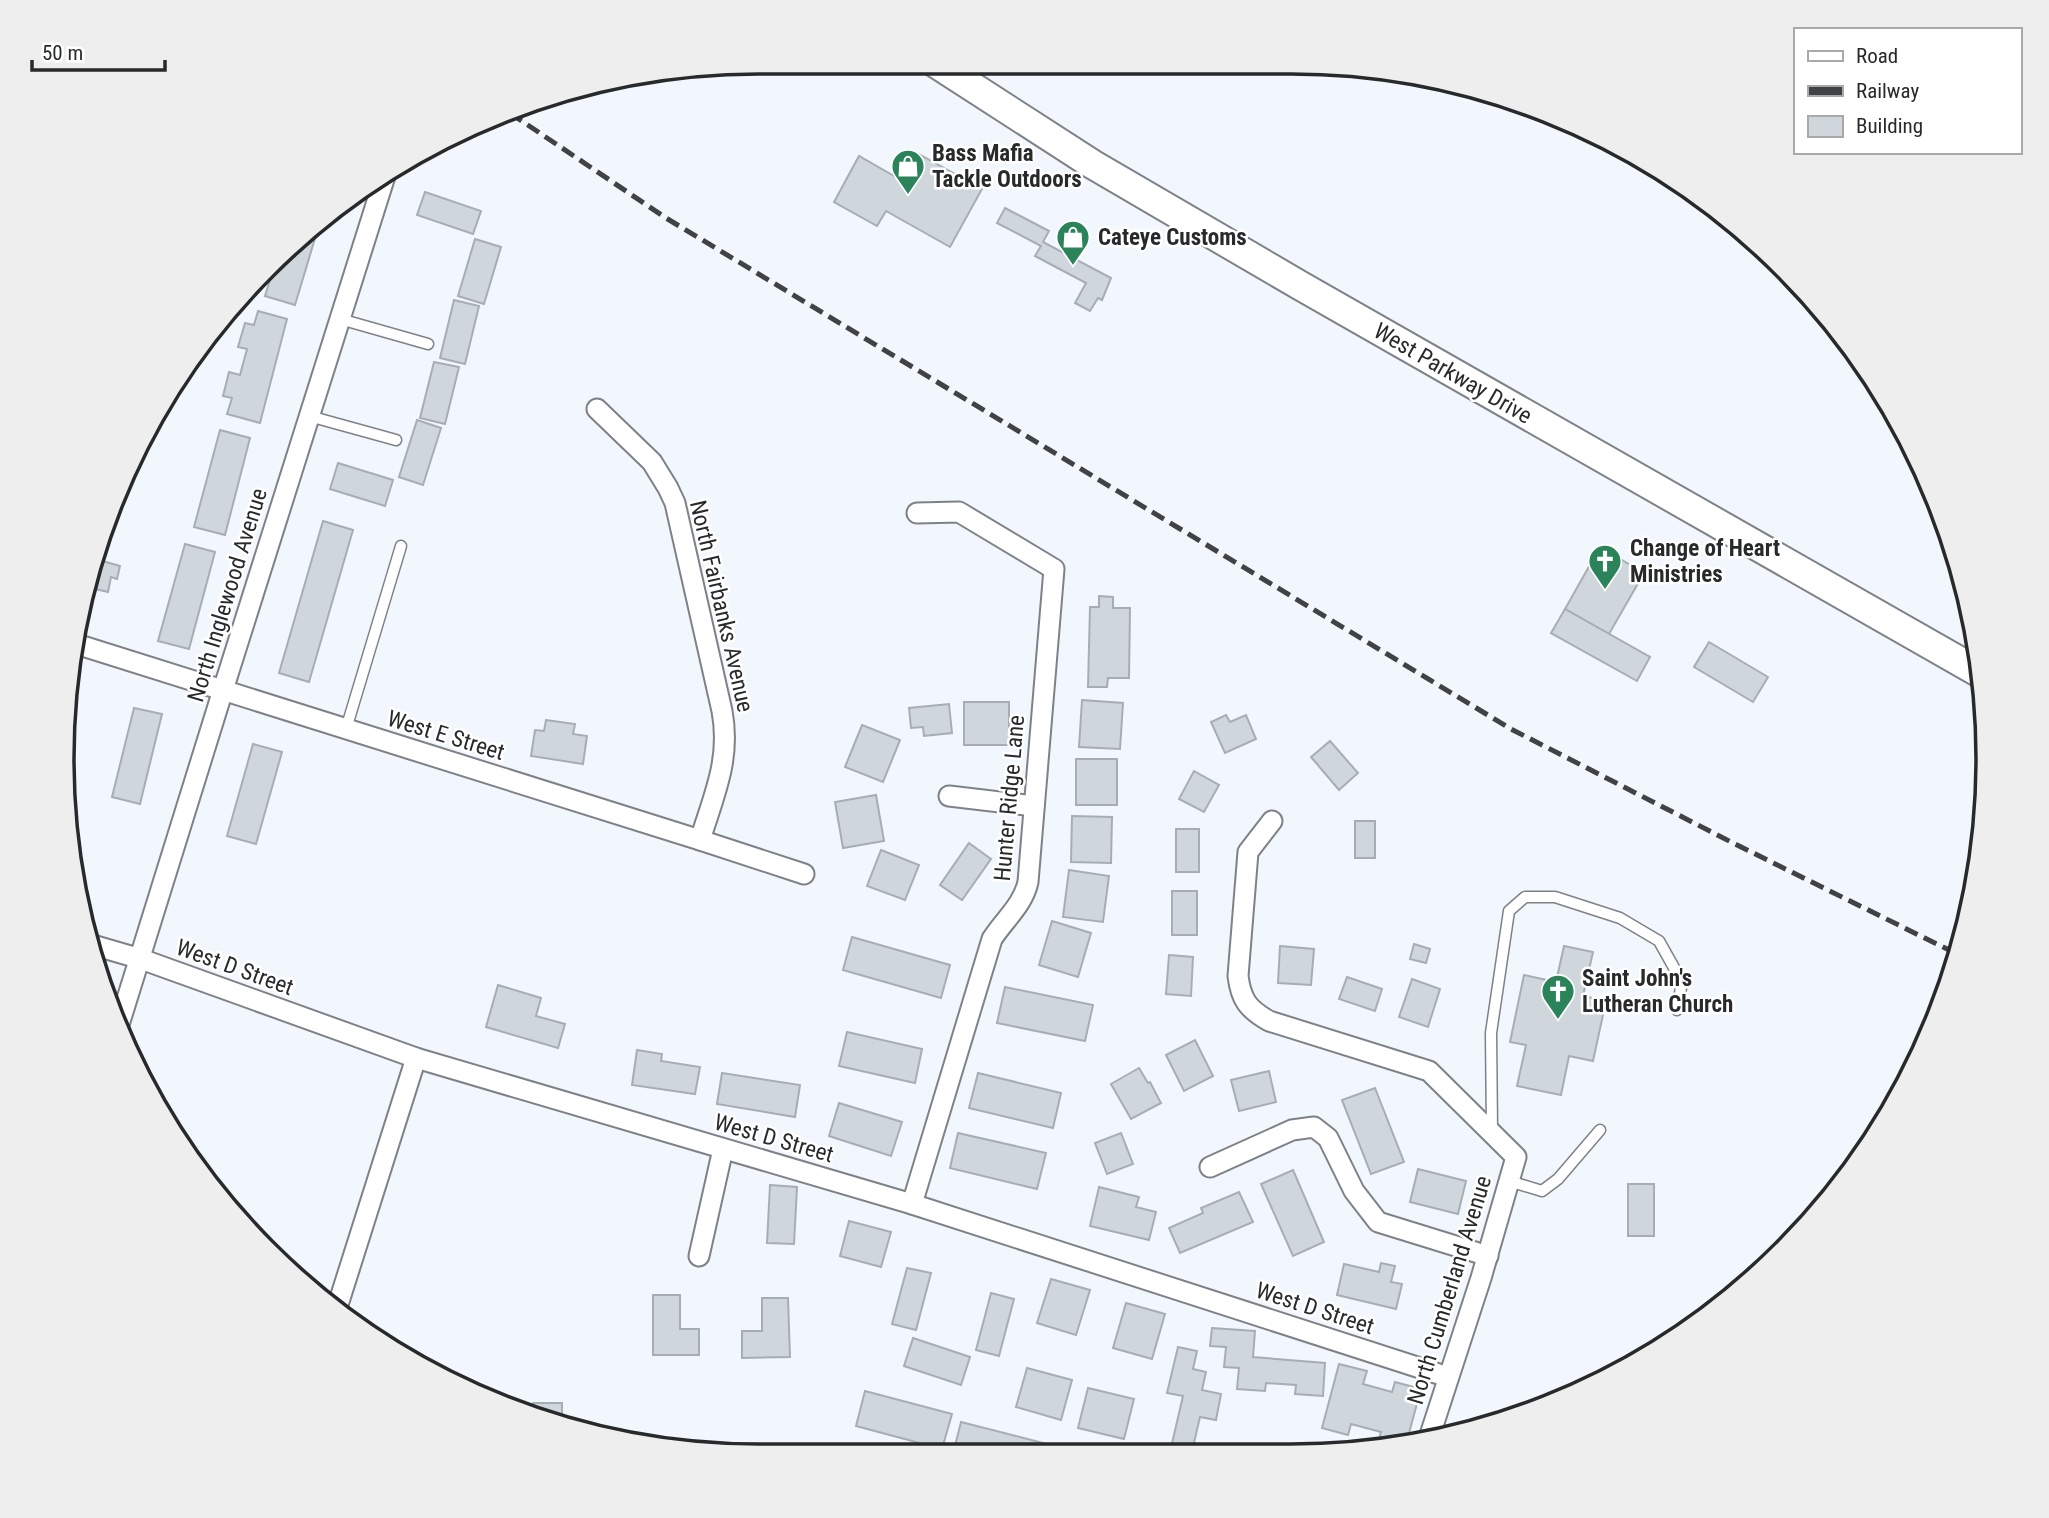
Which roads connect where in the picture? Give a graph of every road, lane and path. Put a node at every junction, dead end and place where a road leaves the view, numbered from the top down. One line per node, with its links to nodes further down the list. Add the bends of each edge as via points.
1 (953, 74): 11 (main road, West Parkway Drive, via 1092,164 1301,286)
2 (382, 187): 3 (street, North Inglewood Avenue)
3 (340, 319): 4 (lane); 6 (street, North Inglewood Avenue)
4 (428, 344)
5 (597, 409): 17 (street, North Fairbanks Avenue, via 652,462 680,520 726,741)
6 (309, 416): 7 (lane); 12 (street, North Inglewood Avenue)
7 (396, 440)
8 (917, 513): 15 (street, Hunter Ridge Lane, via 959,512 1054,569)
9 (401, 545): 13 (lane)
10 (83, 646): 12 (street, West E Street)
11 (1969, 667)
12 (223, 690): 13 (street, West E Street); 20 (street, North Inglewood Avenue)
13 (345, 729): 17 (street, West E Street)
14 (949, 796): 15 (street)
15 (1034, 806): 29 (street, Hunter Ridge Lane, via 1025,895 992,939)
16 (1272, 821): 25 (street, via 1248,852 1238,976 1245,1001 1269,1021 1429,1070)
17 (700, 840): 18 (street, West E Street)
18 (804, 874)
19 (100, 947): 20 (street, West D Street)
20 (141, 959): 22 (street, North Inglewood Avenue); 23 (street, West D Street)
21 (1677, 1010): 25 (lane, via 1682,982 1659,941 1620,918 1555,897 1525,897 1509,911 1491,1033)
22 (123, 1013)
23 (416, 1058): 26 (street, West D Street); 32 (street)
24 (1600, 1130): 28 (lane, via 1558,1180 1542,1191)
25 (1493, 1134): 28 (street, North Cumberland Avenue, via 1516,1157)
26 (723, 1149): 29 (street, West D Street); 30 (street)
27 (1210, 1167): 31 (street, via 1292,1130 1314,1127 1328,1138 1354,1191 1378,1222)
28 (1509, 1181): 31 (street, North Cumberland Avenue)
29 (912, 1204): 33 (street, West D Street)
30 (699, 1256)
31 (1488, 1256): 33 (street, North Cumberland Avenue)
32 (340, 1301)
33 (1448, 1377): 34 (street, North Cumberland Avenue)
34 (1432, 1429)

